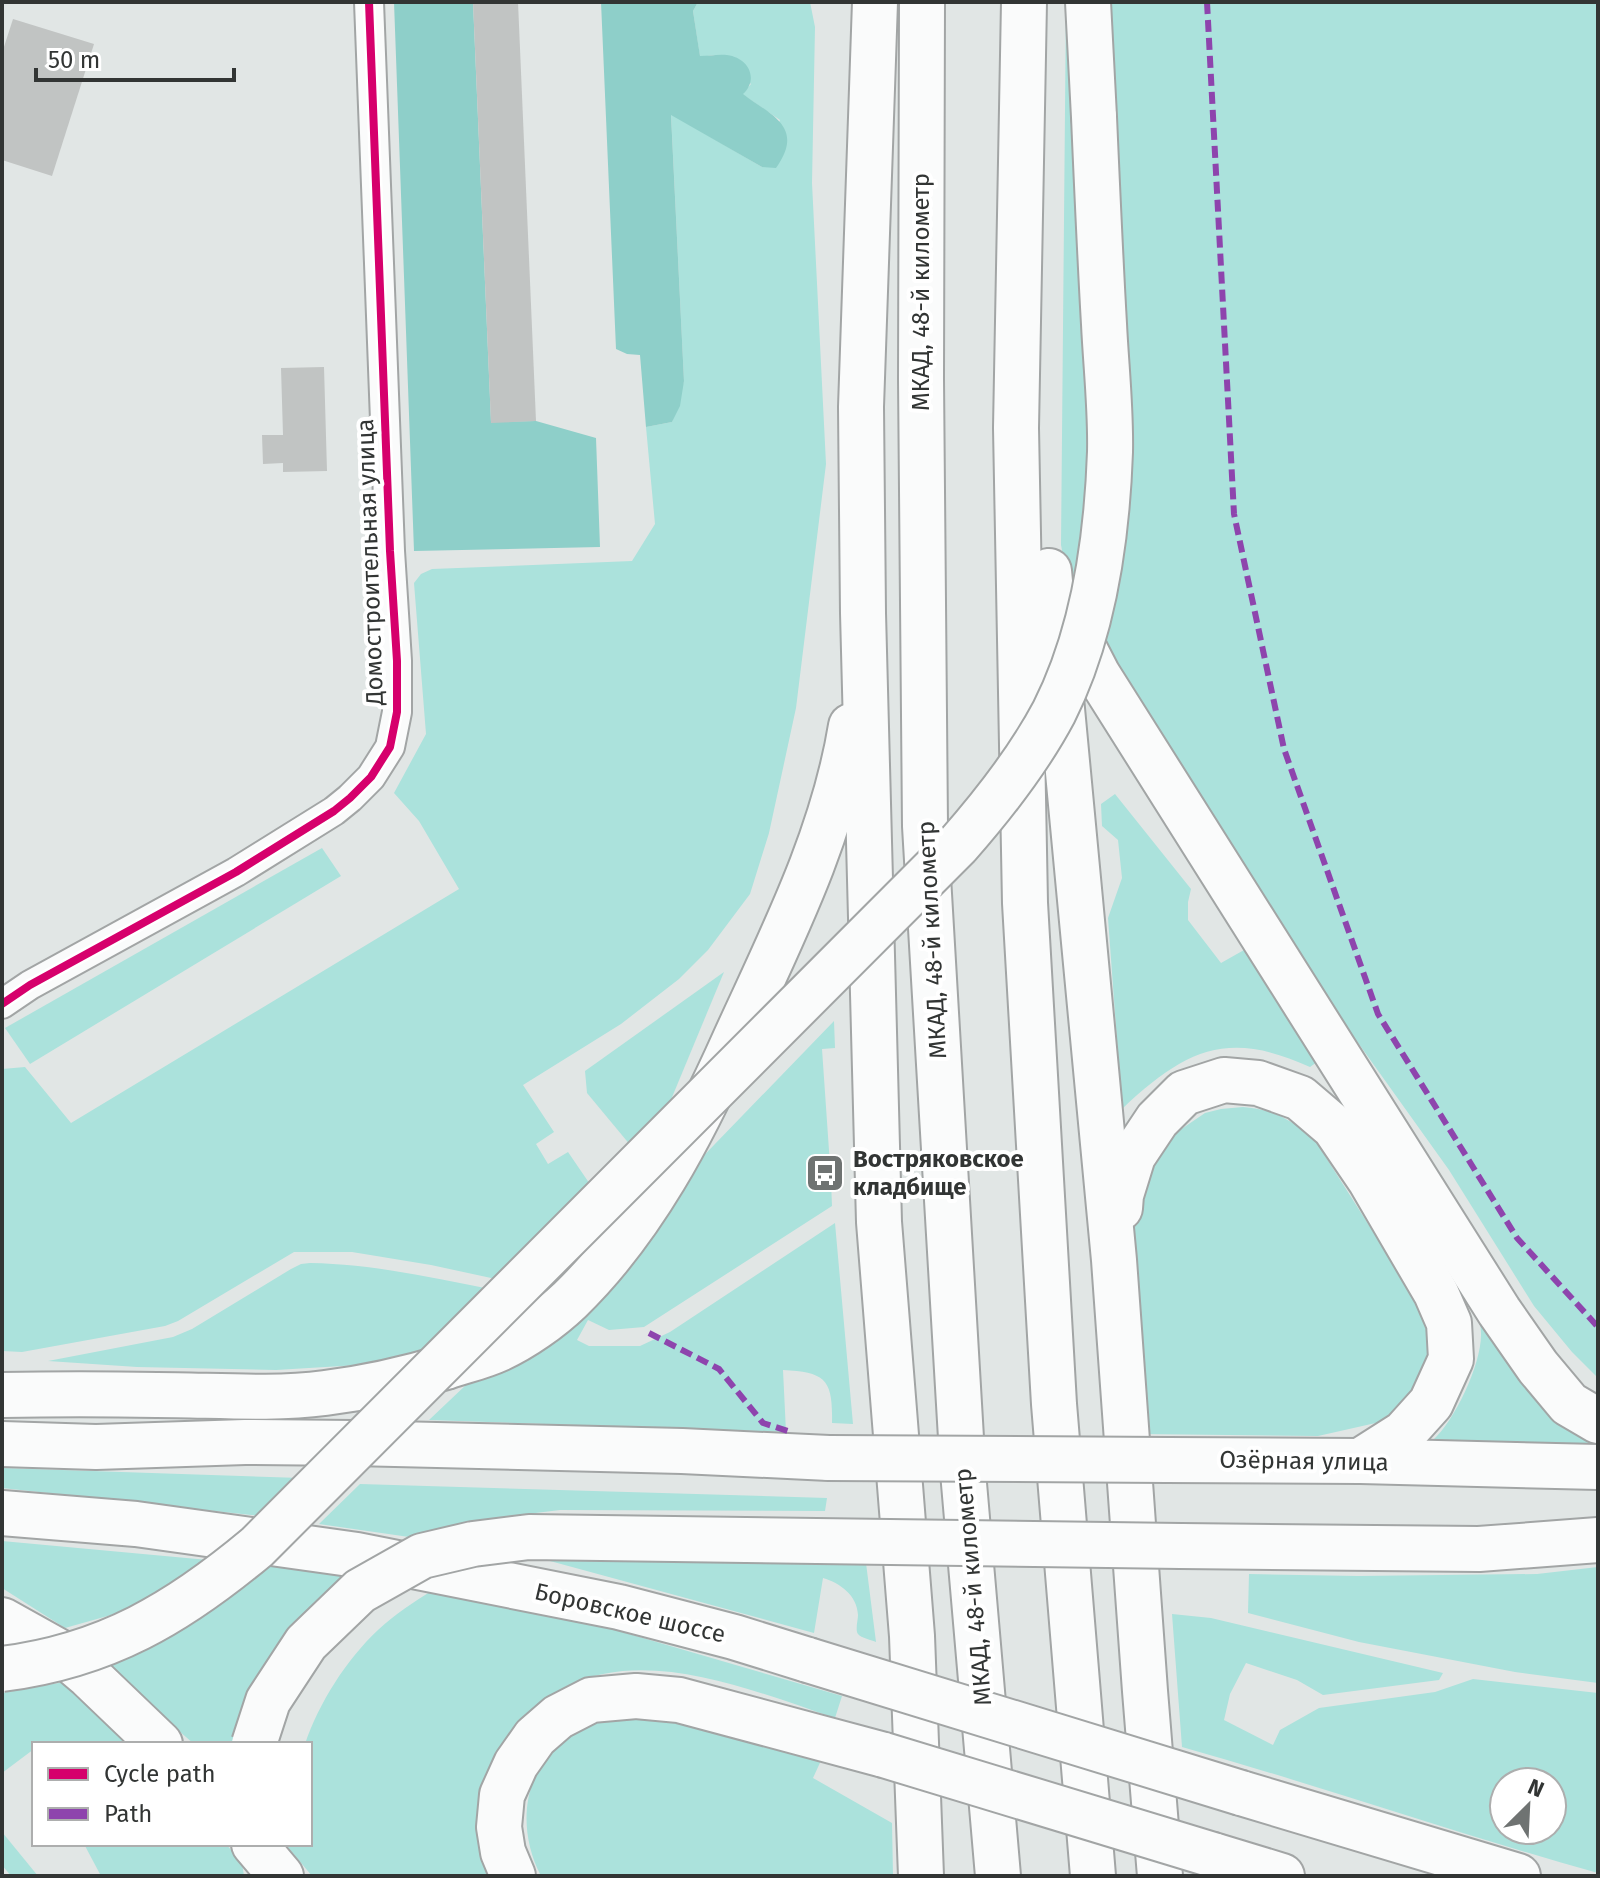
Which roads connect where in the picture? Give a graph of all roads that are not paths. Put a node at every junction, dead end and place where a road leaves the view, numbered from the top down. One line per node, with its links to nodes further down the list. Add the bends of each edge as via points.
1 (369, 2): 9 (street, Домостроительная улица, via 397,661 397,712 390,747 371,777 334,811)
2 (875, 2): 8 (main road, via 861,407)
3 (922, 2): 30 (main road, МКАД, 48-й километр, via 925,826 963,1472)
4 (1024, 2): 6 (main road)
5 (1088, 2): 21 (main road, bridge, via 1110,450 1104,533 1092,605 1074,665 1054,712 1010,781 958,845 257,1547 169,1613 127,1635 88,1650)
6 (1016, 428): 7 (main road, via 1026,492); 31 (main road, via 1026,919 1054,1404)
7 (1049, 571): 10 (main road); 13 (main road, via 1098,675 1499,1311 1569,1404)
8 (863, 613): 11 (main road, via 851,730 810,873 682,1147 645,1210 569,1301 499,1349 377,1386 265,1396); 29 (main road, via 879,1222 912,1636)
9 (2, 1004)
10 (1114, 1260): 16 (main road, via 1121,1195 1133,1156 1184,1093 1224,1080 1258,1083 1300,1098 1334,1127 1370,1180 1449,1323 1451,1359 1431,1403 1404,1433); 32 (main road)
11 (2, 1395)
12 (2, 1408): 14 (main road)
13 (1598, 1421)
14 (245, 1442): 15 (main road); 16 (main road, Озёрная улица, bridge, via 829,1458)
15 (2, 1444)
16 (1360, 1461): 17 (main road, Озёрная улица)
17 (1598, 1467)
18 (2, 1513): 34 (main road, Боровское шоссе, bridge, via 136,1524 357,1555 619,1607 734,1637)
19 (1598, 1540): 23 (main road, bridge, via 1479,1549 529,1537 473,1544 422,1556 360,1591 306,1643 268,1701)
20 (2, 1620): 22 (main road, via 63,1654)
21 (2, 1669)
22 (158, 1742)
23 (255, 1742)
24 (246, 1846): 26 (main road)
25 (256, 1846): 27 (main road)
26 (249, 1876)
27 (281, 1876)
28 (513, 1876): 33 (main road, bridge, via 499,1827 502,1795 516,1764 558,1717 591,1700 636,1696 679,1700 884,1755)
29 (921, 1876)
30 (998, 1876)
31 (1093, 1876)
32 (1160, 1876)
33 (1282, 1876)
34 (1518, 1876)

